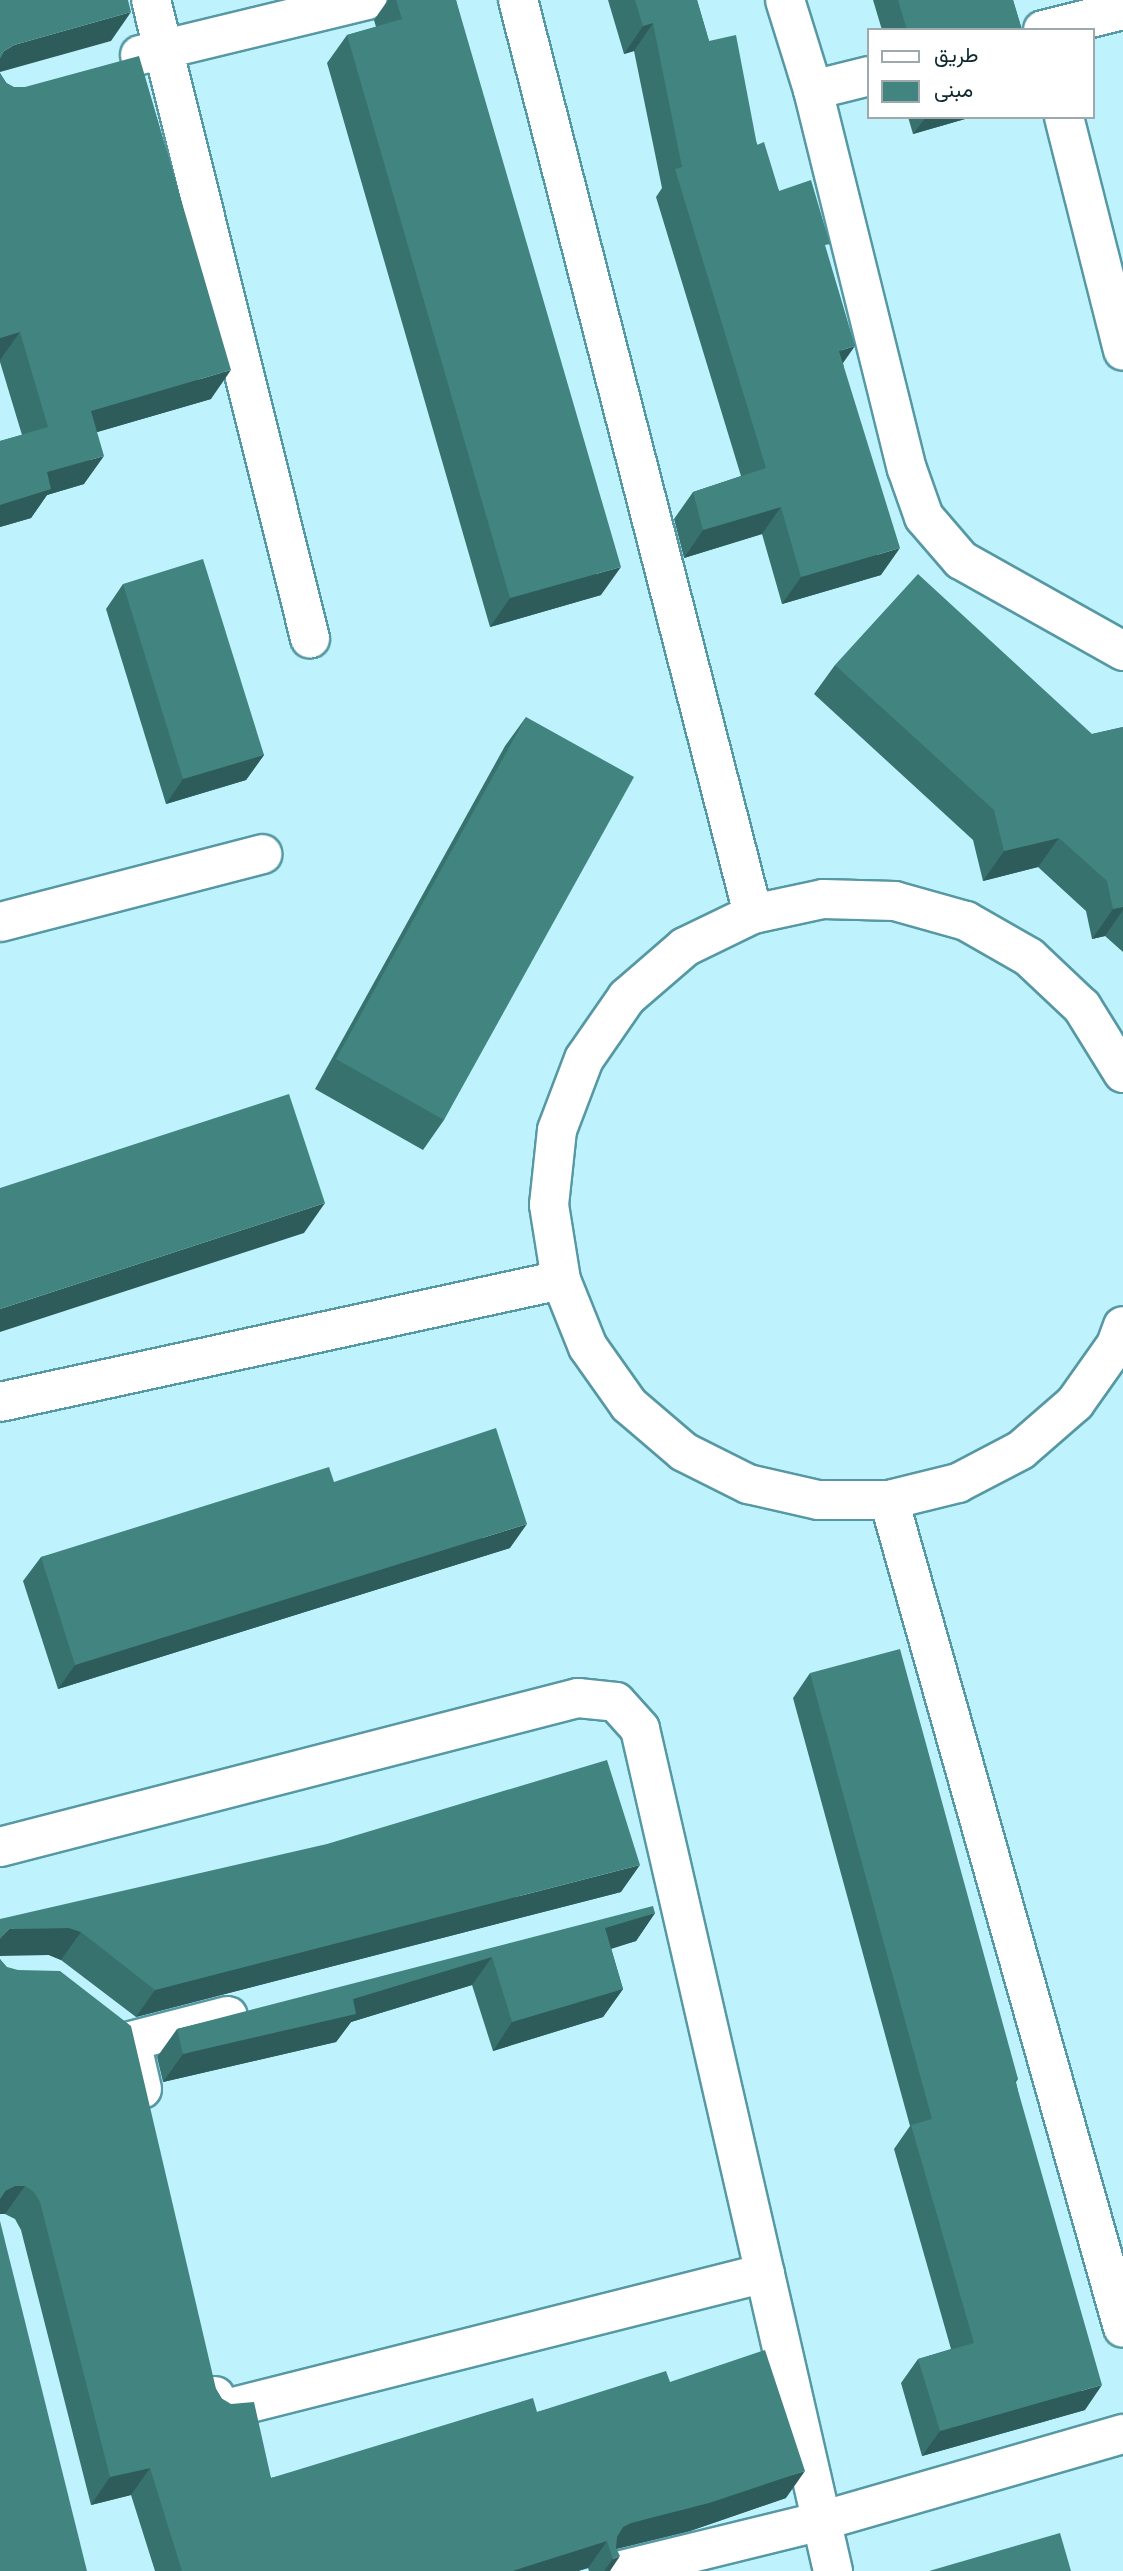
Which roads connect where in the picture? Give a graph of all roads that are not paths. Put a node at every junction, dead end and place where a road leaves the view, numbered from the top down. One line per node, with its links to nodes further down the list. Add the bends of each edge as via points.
1 (151, 0): 9 (street)
2 (367, 0): 9 (street)
3 (519, 0): 18 (street)
4 (785, 0): 12 (street)
5 (1032, 0): 7 (street)
6 (1123, 10): 8 (street)
7 (1041, 28)
8 (1050, 28)
9 (164, 48): 10 (street); 15 (street)
10 (101, 66)
11 (867, 76): 12 (street)
12 (813, 90): 16 (street, via 907,469 924,517 961,560)
13 (1065, 119): 14 (street)
14 (1123, 351)
15 (310, 638)
16 (1123, 651)
17 (262, 854): 19 (street)
18 (753, 914): 20 (street, via 823,899 883,901 966,921 1029,957 1082,1007); 21 (street, via 675,955 627,997 584,1059 557,1130 549,1205)
19 (0, 922)
20 (1123, 1073)
21 (561, 1280): 23 (street); 24 (street, via 588,1347 629,1405 684,1451 748,1484 818,1500)
22 (1123, 1326): 24 (street, via 1116,1345 1075,1403 1021,1450 958,1483)
23 (0, 1402)
24 (889, 1500): 33 (street)
25 (0, 1847): 26 (street, via 578,1698 616,1702 640,1729)
26 (679, 1900): 27 (street); 32 (street)
27 (639, 1911)
28 (264, 2007): 30 (street)
29 (100, 2017): 30 (street)
30 (131, 2041): 31 (street)
31 (149, 2120)
32 (765, 2273): 34 (street, via 218,2411); 36 (street)
33 (1123, 2328)
34 (206, 2358)
35 (1123, 2434): 36 (street)
36 (821, 2521): 37 (street); 38 (street)
37 (618, 2571)
38 (833, 2571)

